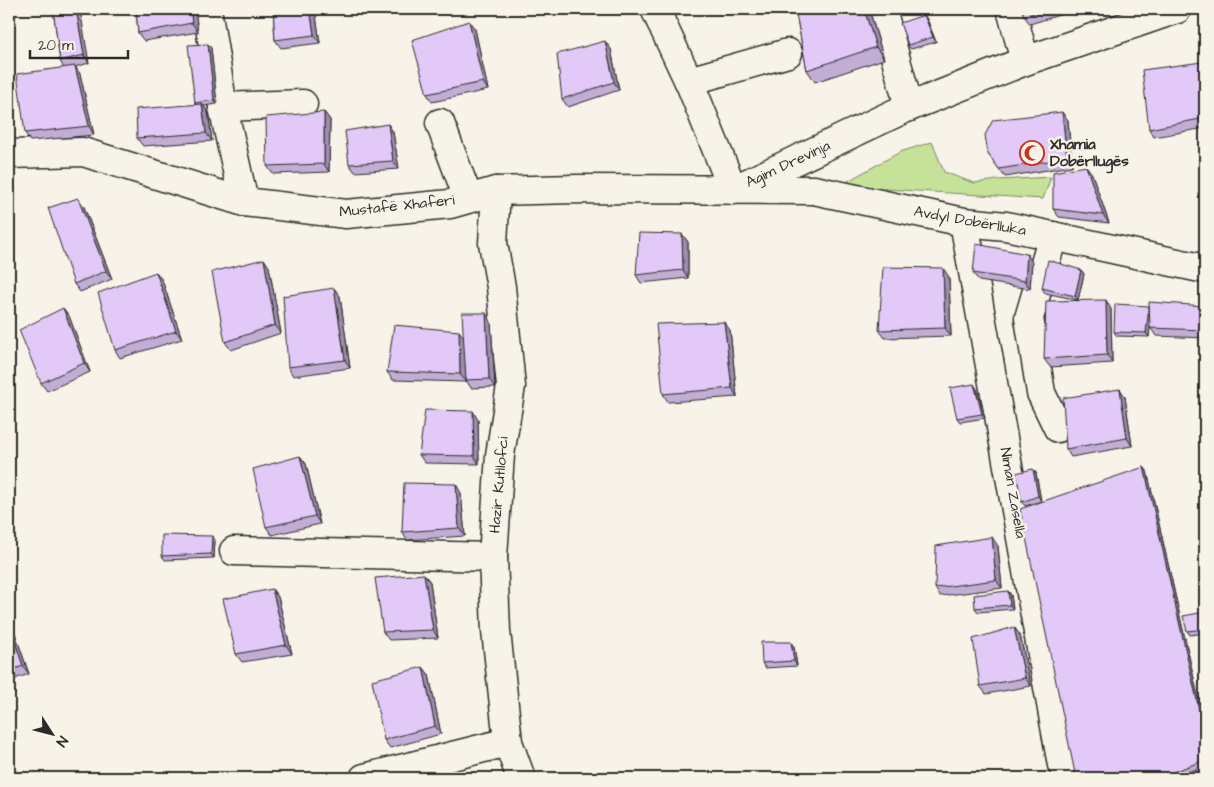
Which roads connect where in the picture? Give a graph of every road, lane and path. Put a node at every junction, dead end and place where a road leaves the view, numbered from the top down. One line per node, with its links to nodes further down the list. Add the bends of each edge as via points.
1 (207, 9): 11 (street)
2 (655, 9): 9 (street, Agim Drevinja)
3 (882, 9): 12 (street)
4 (1011, 9): 8 (street)
5 (1178, 9): 6 (street, Agim Drevinja)
6 (1121, 18): 8 (street, Agim Drevinja)
7 (788, 53): 9 (street)
8 (1025, 61): 12 (street, Agim Drevinja)
9 (689, 81): 15 (street, Agim Drevinja)
10 (303, 104): 11 (street)
11 (223, 107): 18 (street)
12 (909, 107): 15 (street, Agim Drevinja)
13 (440, 123): 17 (street)
14 (9, 154): 18 (street, Mustafë Xhaferi, via 83,152)
15 (733, 190): 16 (street, Mustafë Xhaferi); 19 (street, Avdyl Dobërlluka, via 814,190)
16 (496, 191): 17 (street, Mustafë Xhaferi); 24 (street, Hazir Kutllofci, via 493,243 511,386 500,455)
17 (468, 198): 18 (street, Mustafë Xhaferi, via 450,204 346,214)
18 (244, 202)
19 (964, 222): 20 (street, Avdyl Dobërlluka, via 1006,226); 26 (street, Niman Zasella)
20 (1052, 236): 21 (street, Avdyl Dobërlluka); 22 (street, via 1029,318 1041,393)
21 (1205, 268)
22 (1058, 428)
23 (234, 551): 24 (street)
24 (493, 557): 25 (street, Hazir Kutllofci, via 496,631)
25 (508, 742): 27 (street); 28 (street, Hazir Kutllofci)
26 (1062, 765)
27 (364, 778)
28 (521, 778)

